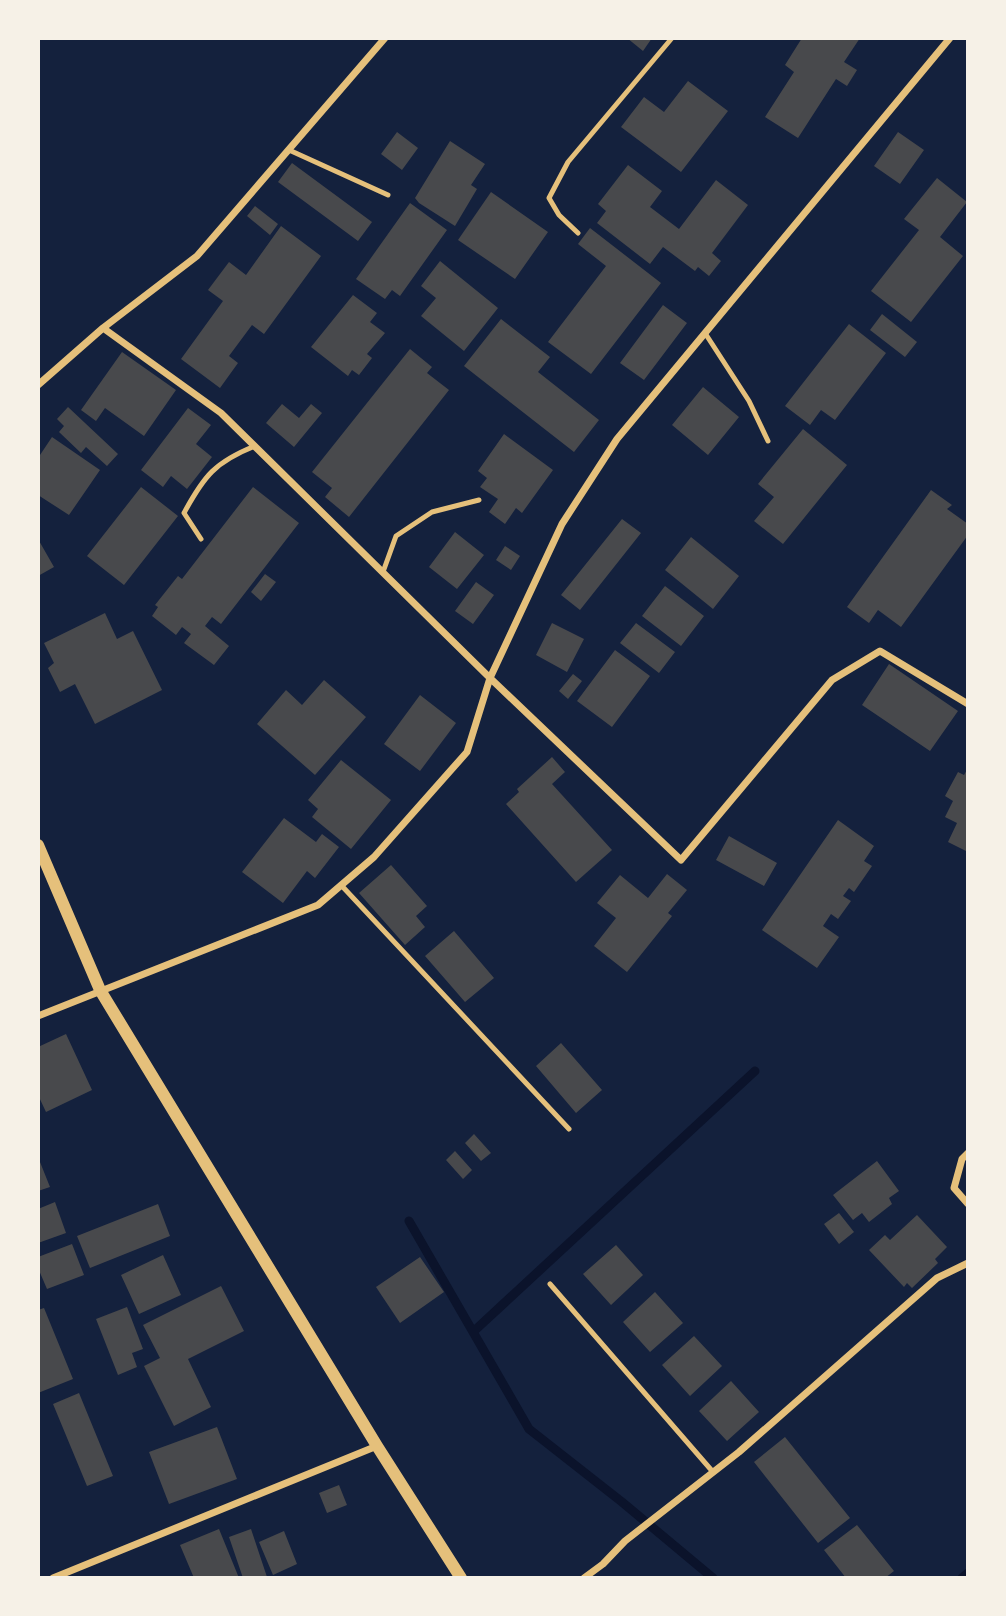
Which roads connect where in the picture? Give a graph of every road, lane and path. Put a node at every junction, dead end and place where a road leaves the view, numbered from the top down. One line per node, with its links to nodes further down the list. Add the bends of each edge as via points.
1 (385, 38): 4 (street)
2 (672, 38): 6 (lane, via 568,162 549,198)
3 (950, 38): 8 (street)
4 (289, 150): 5 (lane); 7 (street, via 197,256)
5 (388, 195)
6 (578, 233)
7 (103, 328): 9 (street); 11 (street, via 221,412)
8 (705, 333): 10 (lane, via 749,401); 15 (street, via 617,439 562,524)
9 (38, 385)
10 (768, 441)
11 (255, 446): 13 (lane, via 233,455 202,480 184,513); 14 (street)
12 (478, 500): 14 (lane, via 432,512 396,536)
13 (201, 539)
14 (383, 572): 15 (street)
15 (490, 678): 16 (street, via 681,860 832,680 880,651); 18 (street, via 467,752 374,857)
16 (968, 704)
17 (38, 845): 19 (street)
18 (341, 885): 19 (street, via 318,905); 21 (lane)
19 (100, 990): 20 (street); 26 (street)
20 (38, 1016)
21 (569, 1129)
22 (968, 1153): 23 (street, via 954,1188)
23 (968, 1204)
24 (968, 1263): 27 (street, via 937,1278)
25 (550, 1284): 27 (lane)
26 (377, 1446): 28 (street); 29 (street)
27 (713, 1472): 30 (street)
28 (53, 1577)
29 (461, 1577)
30 (584, 1577)

